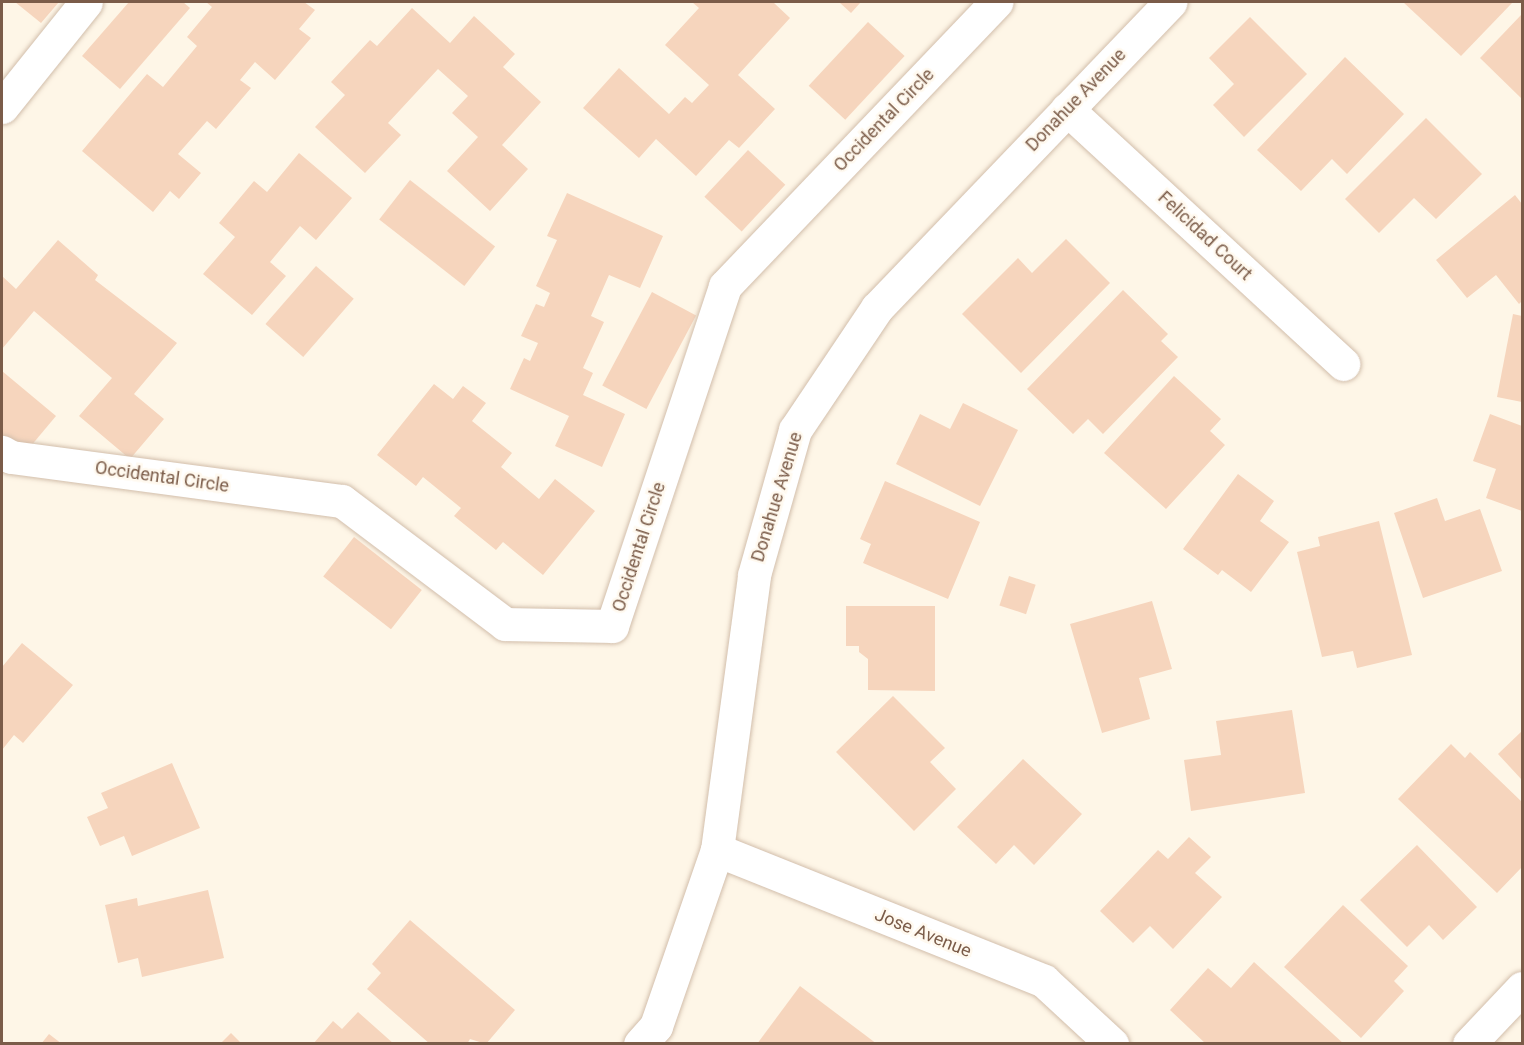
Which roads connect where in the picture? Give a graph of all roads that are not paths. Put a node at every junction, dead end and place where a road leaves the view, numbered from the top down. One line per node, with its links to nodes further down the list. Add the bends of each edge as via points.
1 (86, 2): 4 (street)
2 (996, 2): 7 (street, Occidental Circle, via 725,286 612,626 506,624 342,501 11,457)
3 (1170, 2): 5 (street, Donahue Avenue)
4 (2, 107)
5 (1067, 109): 6 (street, Felicidad Court); 8 (street, Donahue Avenue, via 877,308 795,430 754,575)
6 (1343, 363)
7 (2, 452)
8 (717, 850): 10 (street, Donahue Avenue, via 656,1026); 11 (street, Jose Avenue, via 1044,981)
9 (1522, 988): 12 (street)
10 (640, 1044)
11 (1112, 1044)
12 (1469, 1044)

